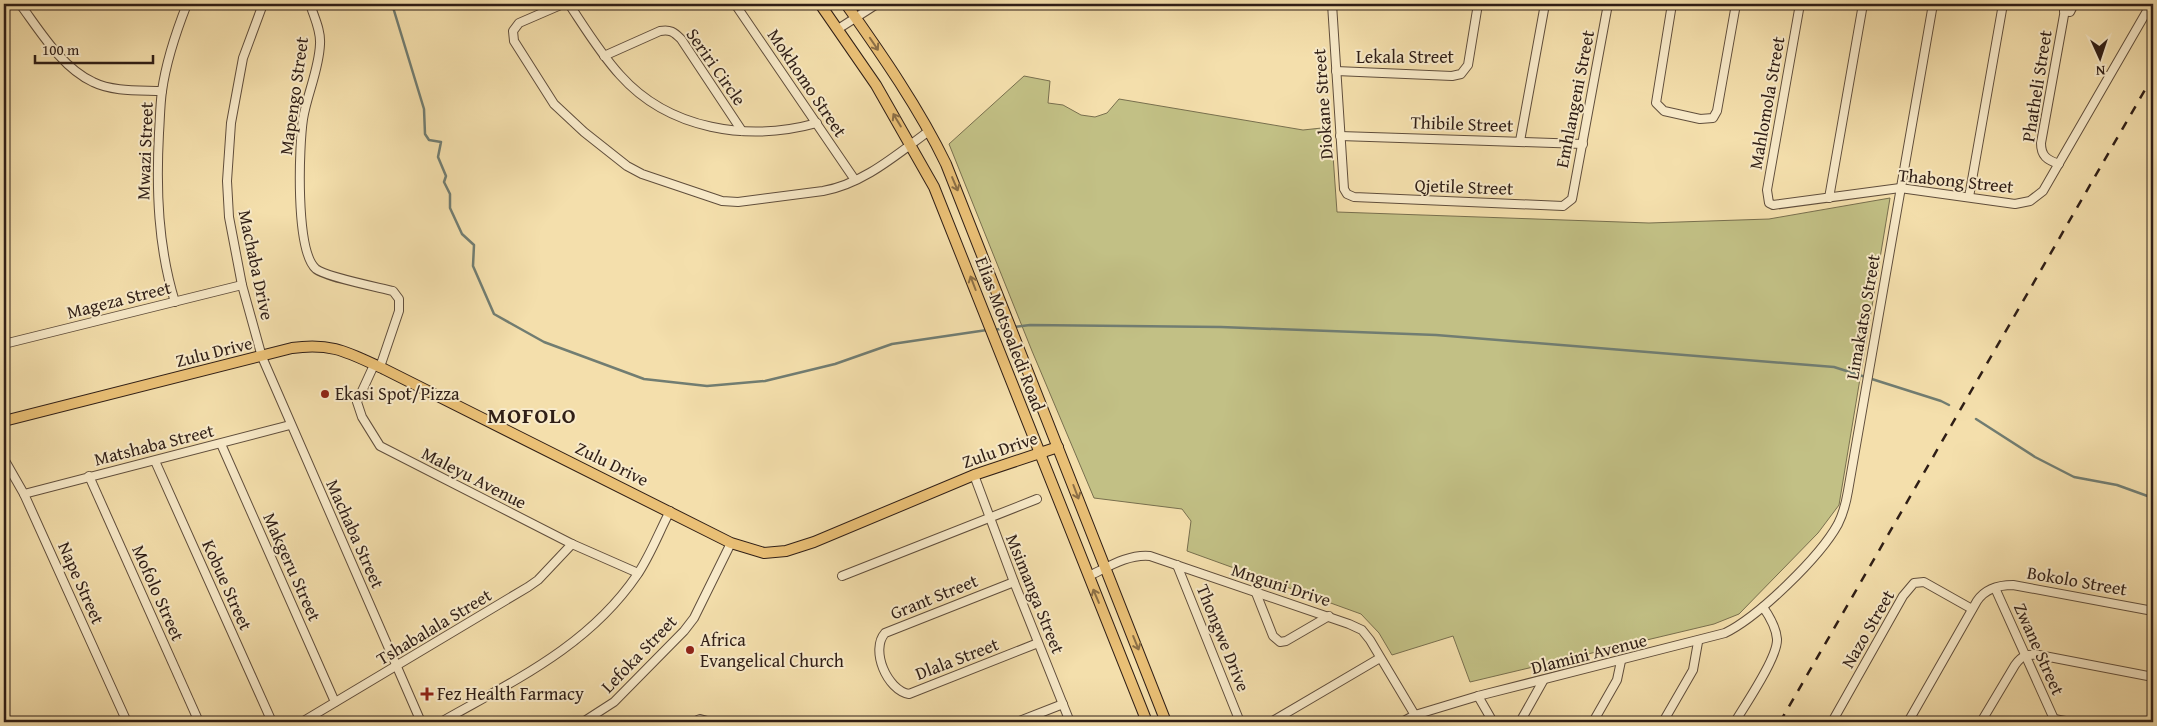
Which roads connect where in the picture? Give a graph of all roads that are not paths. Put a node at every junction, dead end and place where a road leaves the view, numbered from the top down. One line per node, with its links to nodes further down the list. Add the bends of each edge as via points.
1 (20, 4): 28 (street, via 62,58 93,82 115,88)
2 (187, 4): 28 (street, Mwazi Street)
3 (263, 4): 44 (street, Machaba Drive, via 243,58 231,123 227,182 229,216)
4 (310, 4): 48 (street, Mapengo Street, via 320,45 300,152 300,197 306,252 310,262 321,272 393,292 400,298 399,311)
5 (563, 4): 37 (street, via 519,23 513,32 514,41 554,104 627,166 706,196 738,202 836,189)
6 (569, 4): 26 (street, Seriri Circle)
7 (735, 4): 29 (street, Mokhomo Street)
8 (820, 4): 25 (main road, Elias Motsoaledi Road)
9 (846, 4): 24 (main road, Elias Motsoaledi Road)
10 (877, 4): 24 (street)
11 (1332, 4): 27 (street, Diokane Street)
12 (1478, 4): 27 (street, Lekala Street, via 1468,65 1461,74)
13 (1545, 4): 33 (street)
14 (1608, 4): 35 (street, Emhlangeni Street)
15 (1672, 4): 16 (street, via 1656,103 1664,111 1700,119 1710,119 1717,111)
16 (1736, 4)
17 (1800, 4): 43 (street, Mahlomola Street, via 1767,190 1769,203)
18 (1863, 4): 41 (street)
19 (1933, 4): 38 (street, Limakatso Street)
20 (2003, 4): 40 (street)
21 (2074, 4): 23 (street, via 2070,12)
22 (2151, 4): 36 (street)
23 (2065, 7): 36 (street, Phatheli Street, via 2041,143 2044,157)
24 (855, 17): 25 (street); 31 (main road, Elias Motsoaledi Road, one-way to 31)
25 (838, 29): 34 (main road, Elias Motsoaledi Road, one-way to 25)
26 (604, 56): 30 (street, Seriri Circle, via 621,76 656,104 698,124); 30 (street, Seriri Circle, via 660,31 673,32)
27 (1336, 71): 32 (street, Diokane Street)
28 (162, 91): 45 (street, Mwazi Street, via 158,216)
29 (817, 123): 30 (street, Seriri Circle, via 780,131); 37 (street, Mokhomo Street)
30 (742, 131)
31 (929, 131): 34 (street); 52 (main road, Elias Motsoaledi Road, one-way to 52, via 952,178)
32 (1340, 136): 33 (street, Thibile Street); 39 (street, Diokane Street, via 1344,189)
33 (1520, 140): 35 (street, Thibile Street)
34 (911, 144): 37 (street); 53 (main road, Elias Motsoaledi Road, one-way to 34, via 934,187)
35 (1583, 144): 42 (street, Emhlangeni Street)
36 (2059, 164): 40 (street, Thabong Street, via 2043,191 2030,201 2015,204)
37 (855, 180)
38 (1900, 188): 40 (street, Thabong Street); 41 (street, Thabong Street); 72 (street, Limakatso Street, via 1842,516 1821,548)
39 (1354, 197): 42 (street, Qjetile Street, via 1563,206)
40 (1969, 197)
41 (1829, 198): 43 (street, Thabong Street)
42 (1572, 199)
43 (1773, 206)
44 (242, 285): 45 (street, Mageza Street); 47 (street, Machaba Drive)
45 (175, 302): 46 (street, Mageza Street)
46 (4, 344)
47 (262, 357): 48 (main road, Zulu Drive, via 292,348 321,346 338,348); 49 (main road, Zulu Drive); 50 (street, Machaba Street)
48 (377, 366): 60 (main road, Zulu Drive); 63 (street, Maleyu Avenue, via 357,402 362,417 380,446)
49 (4, 421)
50 (290, 425): 51 (street, Matshaba Street); 81 (street, Machaba Street)
51 (221, 444): 55 (street, Matshaba Street); 86 (street, Makgeru Street)
52 (1058, 447): 53 (main road, Zulu Drive); 65 (main road, Elias Motsoaledi Road, one-way to 65)
53 (1039, 453): 56 (main road, Zulu Drive); 68 (main road, Elias Motsoaledi Road)
54 (4, 459): 58 (street, Nape Street)
55 (155, 461): 57 (street, Matshaba Street); 92 (street, Kobue Street)
56 (974, 475): 61 (street, Msimanga Street); 62 (main road, Zulu Drive, via 814,542 786,550 764,553)
57 (89, 476): 58 (street, Matshaba Street); 91 (street, Mofolo Street)
58 (24, 494): 90 (street, Nape Street)
59 (1037, 499): 61 (street)
60 (670, 511): 62 (main road, Zulu Drive); 66 (street)
61 (990, 518): 67 (street); 69 (street, Msimanga Street)
62 (731, 543): 96 (street, Lefoka Street, via 684,632 614,702)
63 (572, 544): 66 (street, Maleyu Avenue); 81 (street, Tshabalala Street, via 538,580)
64 (1178, 566): 65 (street, Mnguni Drive, via 1140,555); 71 (street, Mnguni Drive); 103 (street, Thongwe Drive)
65 (1107, 568): 68 (street, Mnguni Drive); 102 (main road, Elias Motsoaledi Road, one-way to 102)
66 (638, 573): 95 (street, via 590,628 552,659)
67 (842, 576)
68 (1088, 576): 101 (main road, Elias Motsoaledi Road, one-way to 68)
69 (1014, 582): 77 (street, Msimanga Street); 83 (street, Grant Street, via 885,633 878,650)
70 (1995, 588): 73 (street, via 1980,597); 74 (street, Bokolo Street, via 2013,585); 78 (street, Zwane Street)
71 (1256, 593): 75 (street, Mnguni Drive); 75 (street, via 1272,636 1280,642)
72 (1763, 607): 76 (street, Dlamini Avenue, via 1739,627); 110 (street, via 1777,638 1775,651)
73 (1972, 609): 111 (street, Nazo Street, via 1924,582 1914,583 1903,596); 112 (street)
74 (2153, 611)
75 (1328, 616): 79 (street, Mnguni Drive, via 1362,630)
76 (1698, 642): 80 (street, Dlamini Avenue); 109 (street, via 1693,670)
77 (1038, 643): 83 (street, Dlala Street, via 909,694 896,690); 87 (street, Msimanga Street)
78 (2024, 655): 82 (street, via 2039,655); 89 (street, Zwane Street); 113 (street, via 2015,664)
79 (1380, 658): 88 (street, Mnguni Drive); 104 (street)
80 (1621, 661): 84 (street, Dlamini Avenue); 108 (street, via 1617,680)
81 (396, 666): 86 (street, Tshabalala Street); 94 (street, Machaba Street)
82 (2153, 677)
83 (890, 681)
84 (1543, 681): 85 (street, Dlamini Avenue); 107 (street)
85 (1478, 696): 88 (street, Dlamini Avenue); 106 (street)
86 (335, 702): 93 (street, Tshabalala Street)
87 (1063, 704): 99 (street); 100 (street, Msimanga Street)
88 (1417, 719): 105 (street, Dlamini Avenue)
89 (2053, 720): 114 (street)
90 (127, 722)
91 (199, 722)
92 (272, 722)
93 (302, 722)
94 (422, 722)
95 (441, 722)
96 (583, 722)
97 (693, 722): 98 (street)
98 (711, 722)
99 (1017, 722)
100 (1070, 722)
101 (1147, 722)
102 (1166, 722)
103 (1240, 722)
104 (1271, 722)
105 (1402, 722)
106 (1493, 722)
107 (1520, 722)
108 (1593, 722)
109 (1663, 722)
110 (1735, 722)
111 (1832, 722)
112 (1908, 722)
113 (1981, 722)
114 (2071, 722)

